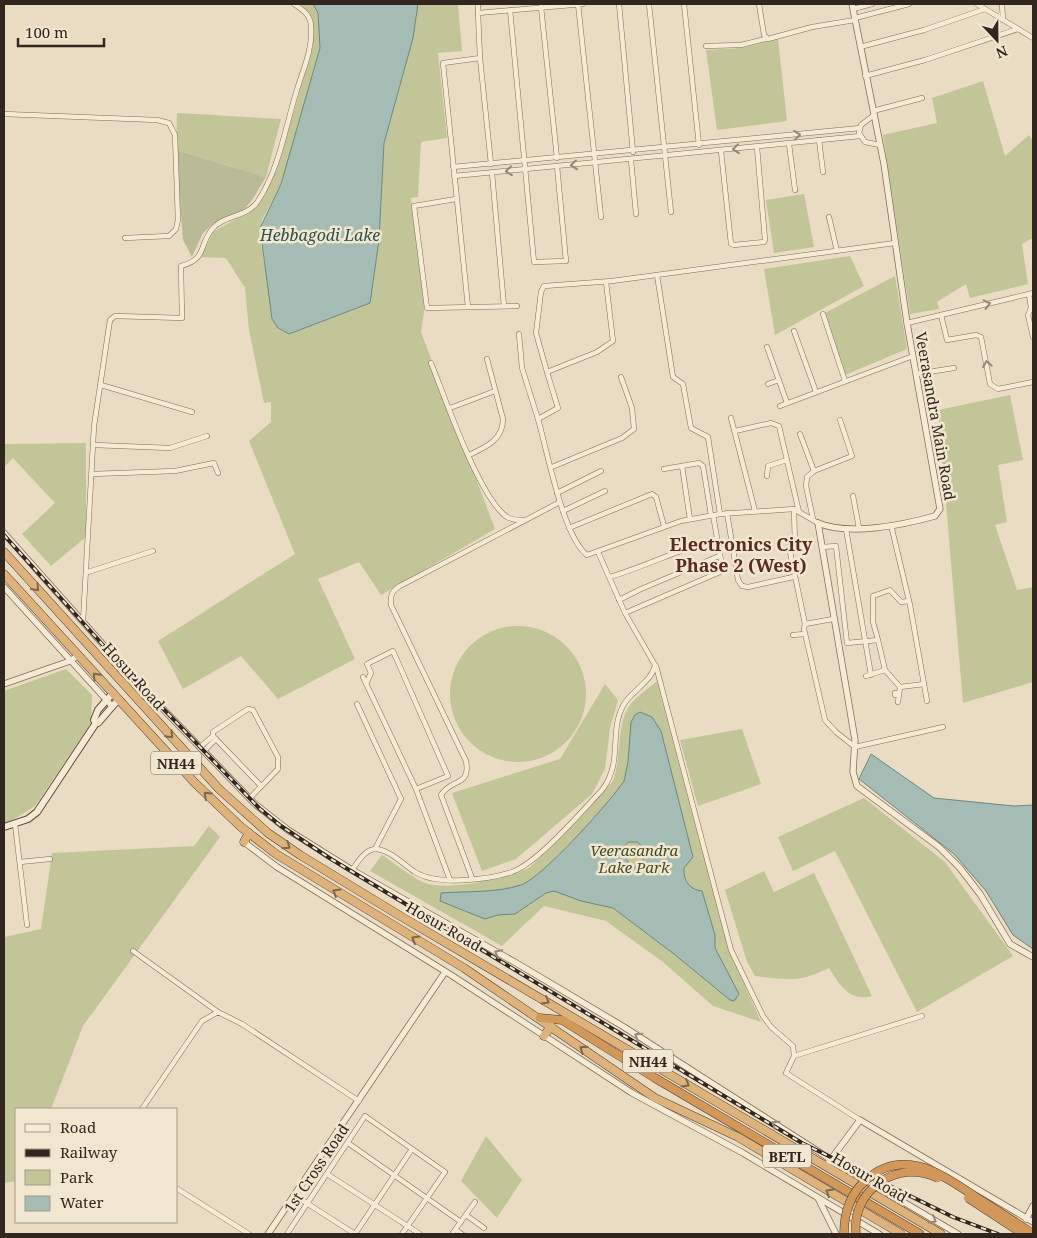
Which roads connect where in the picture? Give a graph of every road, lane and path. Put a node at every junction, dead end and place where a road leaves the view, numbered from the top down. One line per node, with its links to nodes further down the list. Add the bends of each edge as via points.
1 (294, 4): 87 (street, via 308,15 312,26 309,51 274,172 257,203 213,228 199,257 193,263 180,266 182,318 115,316 110,320)
2 (478, 4): 17 (street)
3 (578, 4): 4 (street); 13 (street); 41 (street)
4 (583, 4)
5 (619, 4): 40 (street)
6 (650, 4): 38 (street)
7 (684, 4): 35 (street)
8 (759, 4): 22 (street)
9 (872, 4): 14 (street)
10 (909, 4): 18 (street)
11 (977, 4): 15 (street)
12 (1002, 4): 19 (street)
13 (541, 7): 16 (street); 43 (street)
14 (853, 7): 18 (street, Veerasandra Main Road)
15 (985, 9): 19 (street); 24 (street)
16 (510, 10): 17 (street); 45 (street)
17 (478, 13): 25 (street)
18 (855, 19): 22 (street); 24 (street, Veerasandra Main Road)
19 (1003, 20): 20 (street)
20 (1018, 29): 21 (street); 26 (street)
21 (1033, 38)
22 (765, 39): 23 (street, via 741,45)
23 (706, 46)
24 (860, 47): 26 (street, Veerasandra Main Road)
25 (480, 58): 47 (street); 49 (street, via 443,63)
26 (865, 76): 28 (street, Veerasandra Main Road)
27 (922, 98): 28 (street)
28 (873, 113): 30 (street); 36 (street, Veerasandra Main Road)
29 (4, 114): 60 (street, via 169,123 175,135 176,229 169,236)
30 (860, 128): 31 (street); 32 (street)
31 (823, 132): 33 (street); 35 (street, one-way to 31)
32 (860, 136): 33 (street); 36 (street, via 866,142)
33 (821, 140): 34 (street); 51 (street)
34 (789, 144): 37 (street); 54 (street)
35 (699, 145): 38 (street)
36 (880, 146): 61 (street, Veerasandra Main Road)
37 (757, 147): 39 (street, one-way to 39); 39 (street, via 764,242 731,244)
38 (664, 149): 40 (street); 42 (street)
39 (721, 151): 42 (street)
40 (633, 152): 41 (street)
41 (594, 155): 43 (street); 46 (street)
42 (665, 157): 44 (street); 56 (street)
43 (557, 158): 45 (street)
44 (631, 160): 46 (street); 57 (street)
45 (523, 162): 47 (street); 50 (street)
46 (595, 163): 48 (street, one-way to 48); 58 (street)
47 (491, 164): 49 (street)
48 (558, 166): 50 (street); 50 (street, via 566,261 534,262)
49 (453, 167): 53 (street)
50 (524, 170): 52 (street, one-way to 52)
51 (823, 172)
52 (492, 173): 53 (street); 66 (street)
53 (454, 176): 55 (street)
54 (795, 190)
55 (456, 199): 68 (street); 68 (street, via 414,206 427,308)
56 (671, 212)
57 (636, 214)
58 (600, 216)
59 (828, 217): 62 (street)
60 (125, 238)
61 (895, 243): 62 (street); 71 (street, Veerasandra Main Road)
62 (837, 251): 63 (street)
63 (658, 275): 64 (street); 119 (street, via 673,377 683,384 691,428 708,437)
64 (606, 282): 80 (street, via 613,341 597,352); 80 (street, via 544,286 540,292 536,333)
65 (1031, 293): 70 (street, one-way to 65); 74 (street, via 1028,315)
66 (504, 306): 67 (street); 68 (street)
67 (517, 306)
68 (468, 307)
69 (823, 314): 84 (street)
70 (941, 315): 71 (street); 85 (street, one-way to 70, via 998,389 993,387 981,337 947,340)
71 (907, 323): 76 (street, Veerasandra Main Road)
72 (794, 331): 89 (street)
73 (519, 334): 95 (street, via 522,368)
74 (1033, 334)
75 (767, 347): 83 (street)
76 (913, 356): 81 (street, Veerasandra Main Road); 84 (street)
77 (487, 359): 88 (street)
78 (432, 363): 92 (street)
79 (954, 368): 81 (street)
80 (547, 372): 95 (street, via 558,408)
81 (916, 374): 124 (street, Veerasandra Main Road, via 940,509 935,516)
82 (621, 377): 104 (street, via 632,408 634,429 622,438)
83 (779, 380): 86 (street); 90 (street)
84 (845, 381): 89 (street)
85 (1033, 382)
86 (768, 384)
87 (101, 385): 93 (street); 100 (street)
88 (495, 391): 92 (street); 101 (street, via 503,419 500,434 488,446)
89 (816, 392): 90 (street)
90 (787, 403): 91 (street)
91 (780, 406)
92 (450, 408): 101 (street)
93 (192, 412)
94 (731, 418): 97 (street)
95 (538, 419): 104 (street)
96 (840, 420): 107 (street, via 852,456)
97 (735, 431): 102 (street, via 775,423 782,432); 116 (street)
98 (800, 434): 107 (street)
99 (208, 436): 100 (street, via 170,448)
100 (94, 445): 109 (street)
101 (469, 455): 122 (street, via 480,482 505,516)
102 (788, 460): 110 (street, via 768,466); 117 (street)
103 (682, 466): 105 (street); 120 (street, via 698,463 702,466); 121 (street)
104 (552, 467): 112 (street)
105 (664, 469)
106 (602, 471): 112 (street)
107 (814, 471): 123 (street, via 806,481)
108 (218, 473): 109 (street, via 214,463 175,470)
109 (92, 474): 138 (street)
110 (767, 476)
111 (605, 491): 115 (street)
112 (558, 493): 114 (street)
113 (853, 496): 127 (street)
114 (560, 502): 115 (street); 122 (street)
115 (563, 511): 126 (street)
116 (755, 511): 117 (street); 118 (street)
117 (796, 511): 123 (street, Veerasandra Main Road); 136 (street, via 795,546 789,547)
118 (727, 513): 119 (street); 141 (street, via 738,580 742,586)
119 (720, 514): 120 (street)
120 (712, 515): 121 (street); 130 (street)
121 (690, 519): 125 (street)
122 (523, 520): 187 (street, via 400,586 390,598 466,761 466,778 445,789 441,795)
123 (816, 521): 128 (street, Veerasandra Main Road); 131 (street)
124 (890, 525): 127 (street, Veerasandra Main Road); 144 (street)
125 (664, 526): 126 (street, via 656,497 652,494); 134 (street)
126 (569, 528): 134 (street, via 579,549 587,555)
127 (859, 528): 128 (street, Veerasandra Main Road)
128 (846, 529): 153 (street)
129 (4, 533): 148 (street)
130 (716, 539): 135 (street); 140 (street)
131 (822, 547): 147 (street); 153 (street, via 836,546 847,643)
132 (154, 551): 138 (street)
133 (4, 552): 190 (highway, Hosur Road / NH44, one-way to 190, via 244,812 300,855)
134 (598, 552): 140 (street)
135 (719, 556): 143 (street); 146 (street, via 722,569 716,575)
136 (792, 564): 137 (street); 141 (street)
137 (770, 567)
138 (88, 572): 148 (street)
139 (4, 574): 145 (highway, Hosur Road / NH44)
140 (610, 577): 143 (street)
141 (793, 577): 149 (street)
142 (4, 587): 145 (street)
143 (619, 600): 146 (street)
144 (909, 601): 152 (street, via 902,602 890,590 872,596); 163 (street)
145 (23, 603): 154 (highway, Hosur Road / NH44); 155 (street)
146 (625, 613): 156 (street)
147 (833, 618): 149 (street); 174 (street)
148 (84, 622): 175 (street)
149 (805, 624): 150 (street)
150 (804, 634): 151 (street); 174 (street, via 825,720)
151 (793, 635)
152 (878, 640): 153 (street); 157 (street)
153 (864, 641): 158 (street)
154 (77, 656): 155 (street); 165 (highway, Hosur Road / NH44, one-way to 154)
155 (70, 661): 161 (street); 166 (street)
156 (655, 665): 187 (street, via 654,673 624,704 617,724 614,768 602,790 523,866 513,872); 200 (street, via 731,950 762,1016 793,1046)
157 (885, 670): 158 (street); 164 (street)
158 (871, 674): 159 (street)
159 (866, 676)
160 (363, 677): 162 (street)
161 (4, 684)
162 (366, 684): 177 (street); 177 (street, via 371,672 367,664 393,651 448,776)
163 (924, 684): 164 (street); 167 (street)
164 (900, 687): 168 (street)
165 (115, 697): 166 (main road); 170 (main road); 181 (highway, Hosur Road / NH44, one-way to 165, via 195,783)
166 (106, 700): 170 (street); 171 (main road, via 96,713)
167 (927, 701)
168 (898, 702)
169 (356, 704): 183 (street, via 401,799)
170 (112, 706): 171 (main road)
171 (96, 723): 179 (main road, via 37,812)
172 (943, 727): 174 (street)
173 (215, 737): 175 (street); 176 (street); 176 (street, via 213,732 248,709 253,710 280,761 278,770)
174 (854, 747): 192 (street, via 853,772 858,786 938,847 960,868 1010,944)
175 (202, 749): 178 (street)
176 (261, 786): 178 (street)
177 (416, 789): 188 (street)
178 (250, 798): 186 (street, via 288,830)
179 (15, 824): 180 (main road); 185 (street)
180 (4, 827)
181 (249, 833): 182 (highway); 193 (highway, Hosur Road / NH44, one-way to 181, via 276,854)
182 (244, 842): 194 (street, via 276,867)
183 (375, 849): 186 (street, via 366,852); 188 (street, via 384,851 418,874)
184 (50, 859): 185 (street)
185 (20, 862): 189 (street)
186 (352, 870): 206 (street, one-way to 186, via 624,1028)
187 (472, 878): 188 (street)
188 (450, 880)
189 (27, 925)
190 (459, 950): 193 (highway); 206 (highway, Hosur Road / NH44, one-way to 206)
191 (133, 951): 195 (street)
192 (1033, 957)
193 (452, 961): 197 (highway, Hosur Road / NH44)
194 (445, 972): 199 (street); 201 (street)
195 (218, 1012): 201 (street, via 242,1024); 202 (street, via 202,1021)
196 (922, 1016): 200 (street)
197 (540, 1018): 198 (highway, Hosur Road / NH44); 236 (highway, BETL, via 562,1020)
198 (551, 1026): 199 (highway); 235 (highway, Hosur Road / NH44, one-way to 198, via 738,1137 655,1098)
199 (544, 1036): 212 (street, via 644,1101 743,1153)
200 (794, 1056): 203 (street, via 786,1073)
201 (359, 1101): 210 (street)
202 (143, 1108)
203 (860, 1120): 206 (street); 218 (street)
204 (348, 1143): 205 (street, 1st Cross Road, via 365,1116); 207 (street, 1st Cross Road); 208 (street)
205 (412, 1149): 208 (street); 211 (street, via 445,1172)
206 (828, 1163): 237 (highway, Hosur Road / NH44); 238 (street, one-way to 238)
207 (327, 1174): 214 (street, 1st Cross Road); 215 (street)
208 (394, 1175): 211 (street); 215 (street)
209 (178, 1189): 224 (street)
210 (294, 1195): 214 (street); 225 (street)
211 (427, 1198): 219 (street); 221 (street)
212 (817, 1198): 231 (street); 234 (street)
213 (475, 1202): 217 (street)
214 (307, 1203): 226 (street, 1st Cross Road); 227 (street)
215 (375, 1205): 221 (street); 227 (street)
216 (1033, 1206): 218 (street)
217 (466, 1215): 219 (street); 222 (street)
218 (1026, 1219): 220 (street)
219 (461, 1222): 223 (street)
220 (1033, 1222)
221 (408, 1226): 228 (street); 229 (street)
222 (484, 1228)
223 (454, 1232): 230 (street)
224 (249, 1234)
225 (268, 1234)
226 (287, 1234)
227 (355, 1234)
228 (402, 1234)
229 (420, 1234)
230 (462, 1234)
231 (836, 1234)
232 (844, 1234): 240 (highway, bridge, via 844,1220 850,1201 863,1183 872,1175 905,1164 941,1174)
233 (856, 1234): 239 (highway, bridge, via 858,1211 867,1193 889,1177 908,1171 936,1177)
234 (879, 1234)
235 (901, 1234)
236 (920, 1234)
237 (941, 1234)
238 (958, 1234)
239 (1023, 1234)
240 (1033, 1234)

